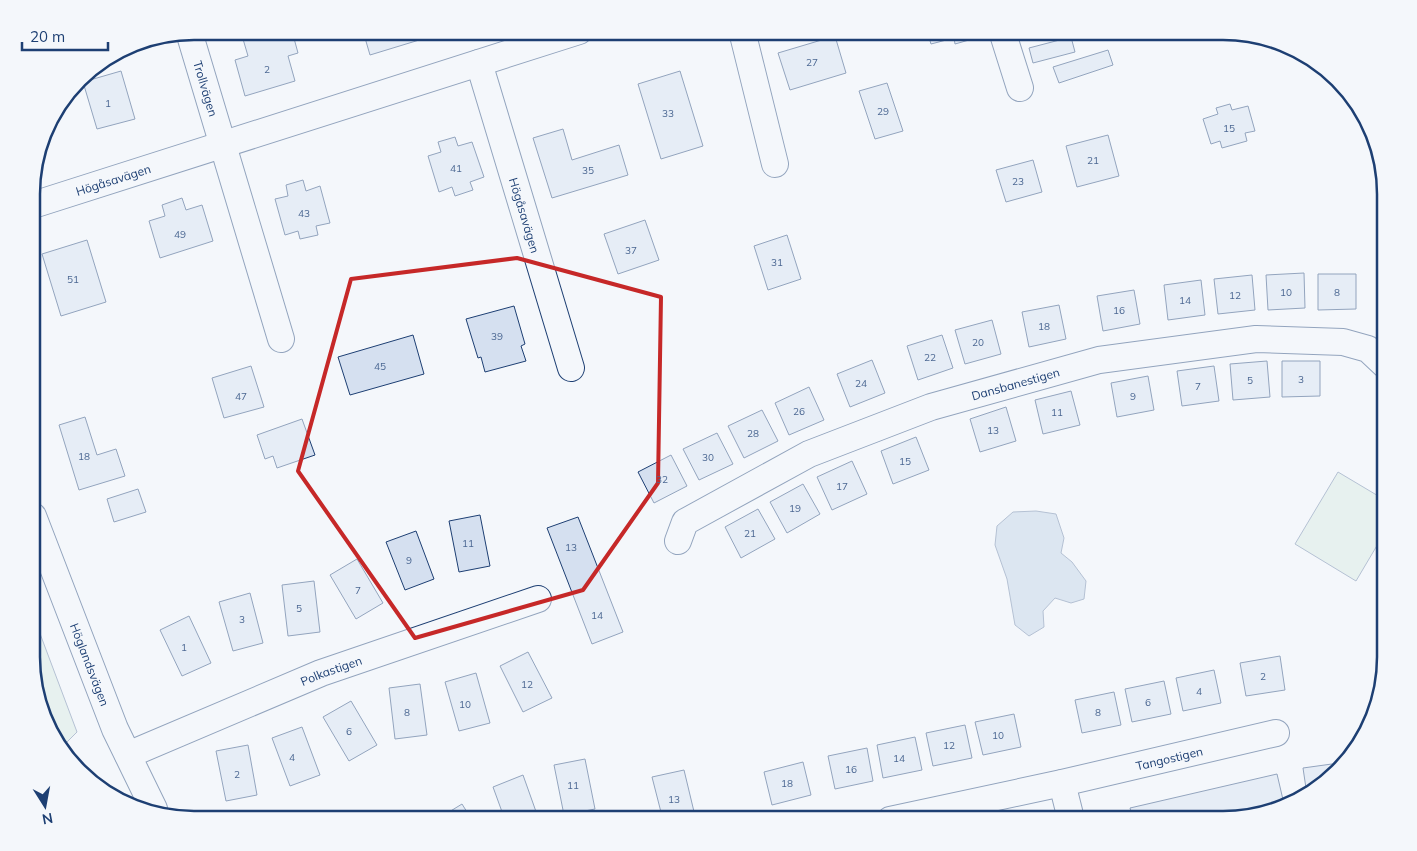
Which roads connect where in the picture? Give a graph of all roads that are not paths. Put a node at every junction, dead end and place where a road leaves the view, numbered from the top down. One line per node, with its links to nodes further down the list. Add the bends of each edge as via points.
1 (191, 40): 7 (street, Trollvägen)
2 (551, 40): 5 (street, Högåsavägen)
3 (744, 40): 8 (street)
4 (1005, 40): 6 (street)
5 (479, 63): 7 (street, Högåsavägen); 12 (street, Högåsavägen)
6 (1020, 88)
7 (223, 145): 9 (street, Högåsavägen); 10 (street)
8 (775, 164)
9 (40, 203)
10 (281, 339)
11 (1377, 357): 14 (street, Dansbanestigen, via 1368,349 1343,342 1256,340 1099,360 931,407 809,454 685,522)
12 (571, 368)
13 (40, 534): 17 (street, Höglandsvägen)
14 (678, 541)
15 (538, 599): 17 (street, Polkastigen, via 321,673)
16 (1276, 732): 18 (street, Tangostigen)
17 (128, 755): 19 (street, Höglandsvägen)
18 (1062, 783): 20 (street, Tangostigen); 21 (street)
19 (152, 805)
20 (932, 811)
21 (1069, 811)

